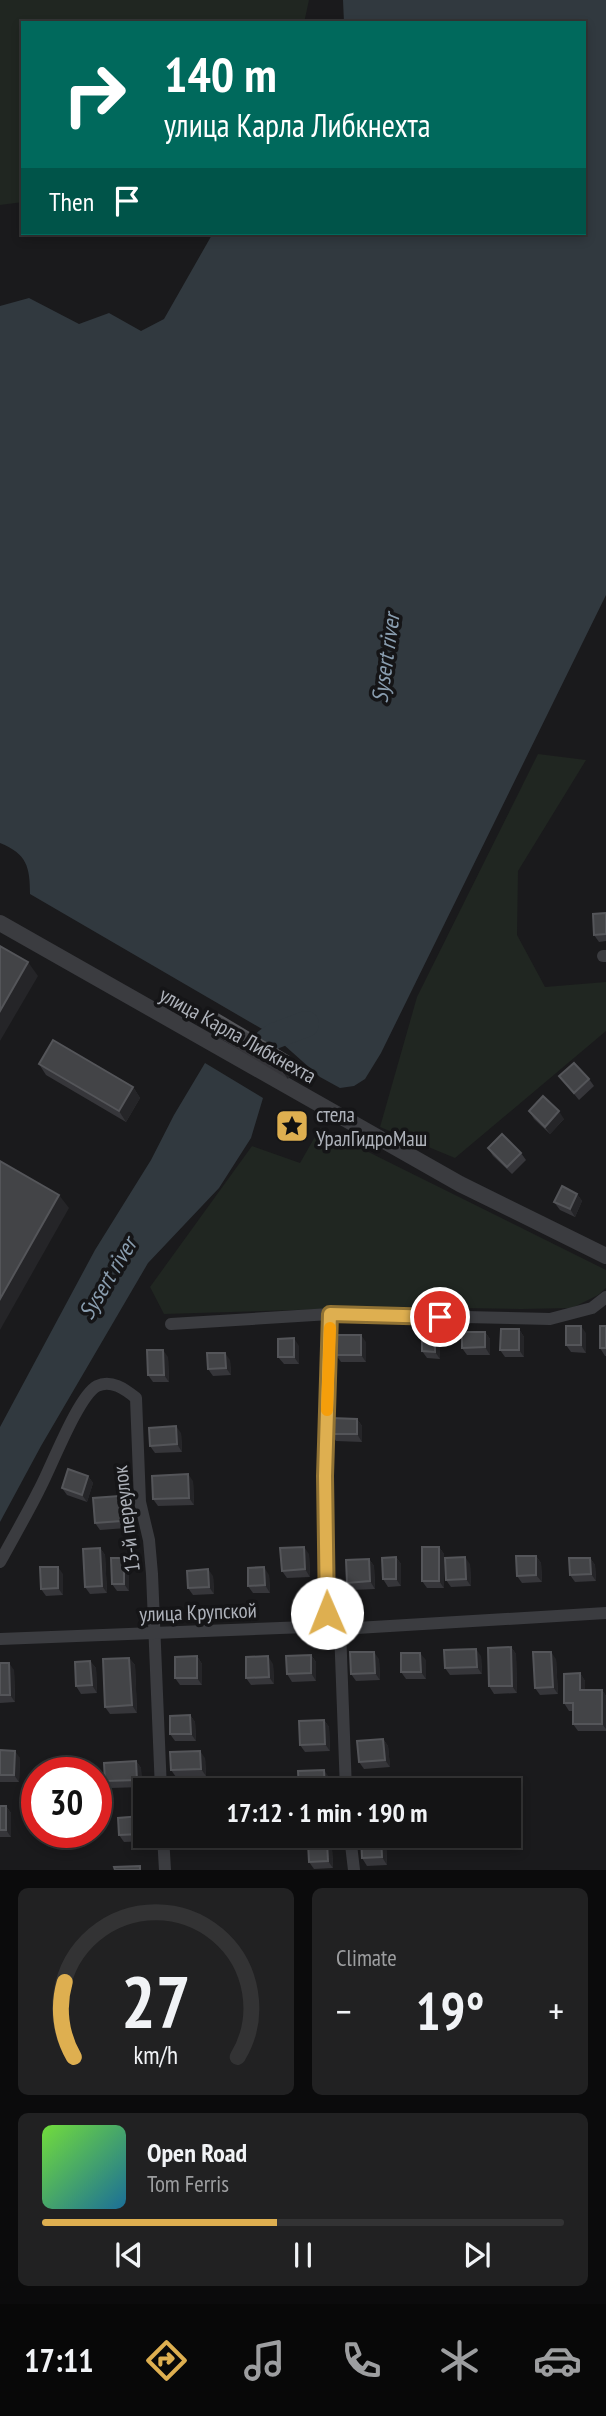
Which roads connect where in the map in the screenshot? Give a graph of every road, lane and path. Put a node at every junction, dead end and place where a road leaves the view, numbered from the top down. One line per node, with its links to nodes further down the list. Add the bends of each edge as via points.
1 (0, 923): 2 (street, улица Карла Либкнехта, via 460,1184)
2 (606, 1256)
3 (606, 1297): 4 (street, via 592,1308 550,1319)
4 (330, 1314): 5 (street); 8 (street, via 327,1613)
5 (171, 1324)
6 (0, 1562): 9 (street, 13-й переулок, via 90,1391 112,1384 125,1389 136,1398 139,1502 149,1540)
7 (606, 1613): 8 (street, улица Крупской)
8 (336, 1627): 9 (street, улица Крупской); 12 (street)
9 (154, 1633): 10 (street, улица Крупской); 11 (street, 13-й переулок)
10 (0, 1639)
11 (160, 1778)
12 (345, 1778)
13 (164, 1848): 15 (street)
14 (351, 1848): 16 (street)
15 (165, 1870)
16 (354, 1870)

